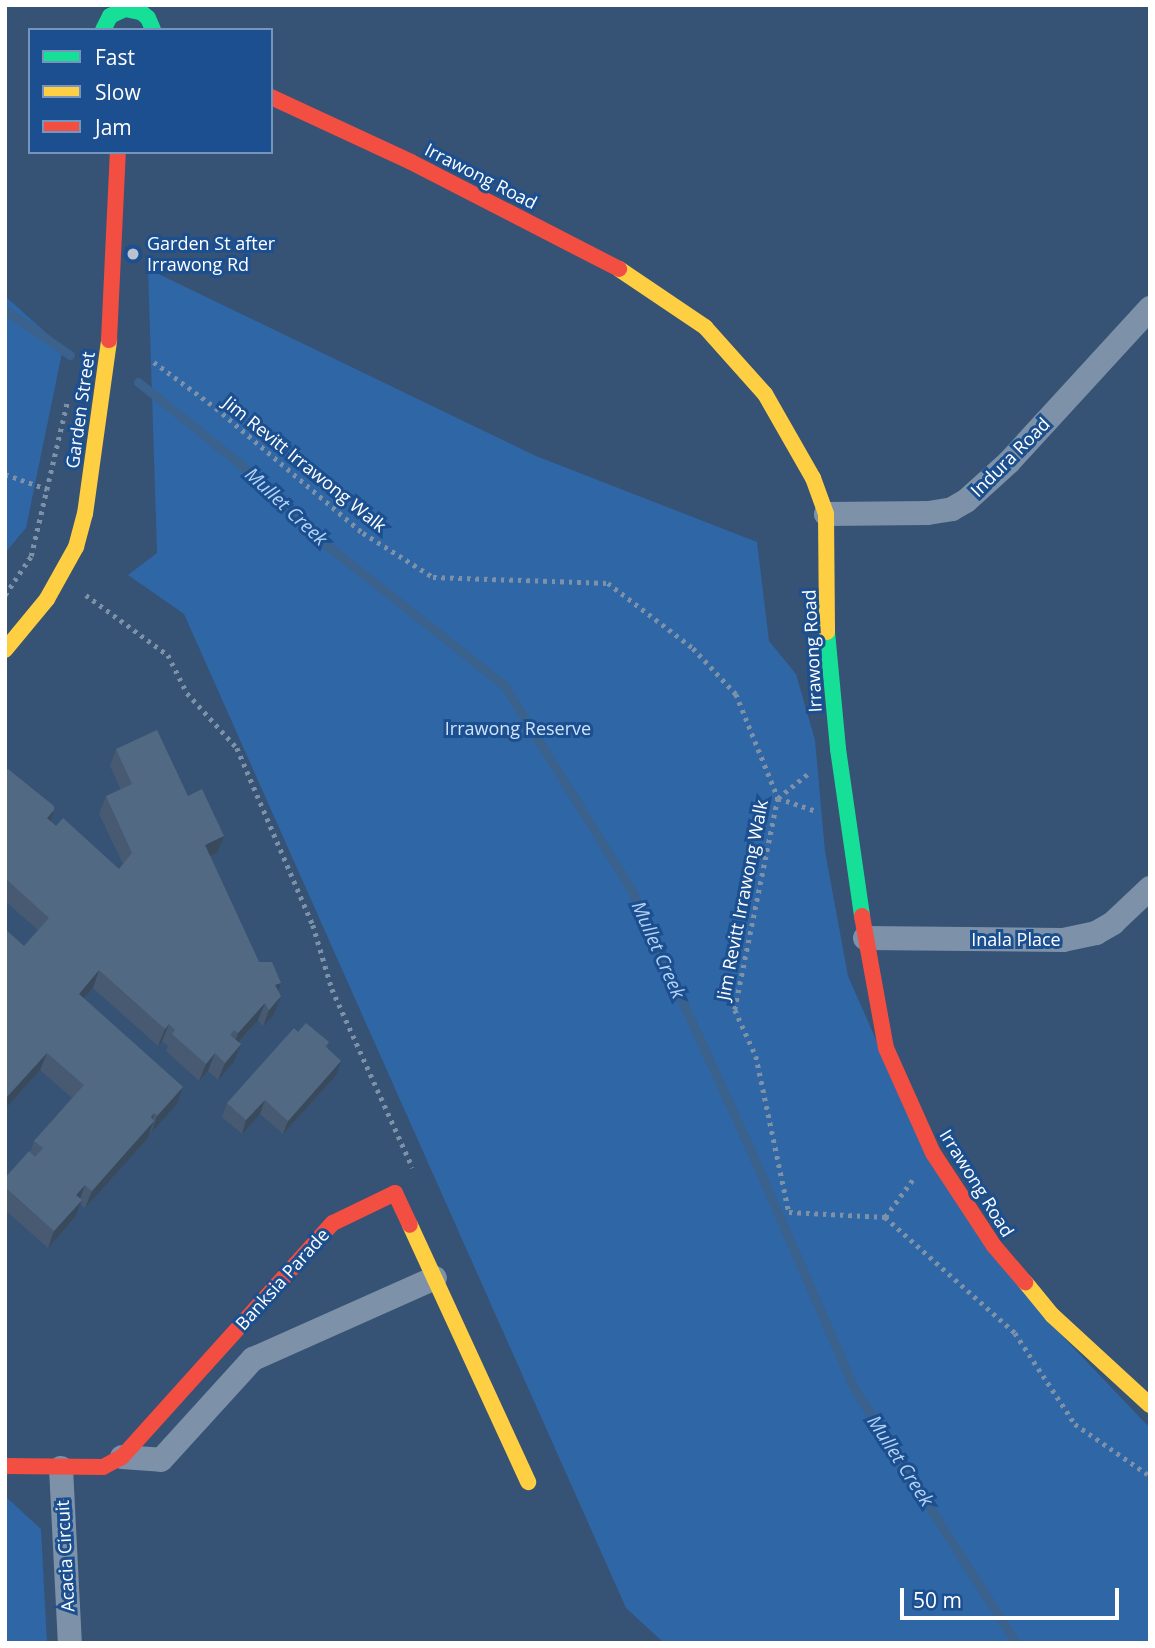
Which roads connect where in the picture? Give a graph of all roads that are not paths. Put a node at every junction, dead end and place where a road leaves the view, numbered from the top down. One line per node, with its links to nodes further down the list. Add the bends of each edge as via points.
1 (125, 7): 2 (street, via 110,16); 3 (street, via 141,12)
2 (104, 28)
3 (152, 28)
4 (273, 98): 7 (street, Irrawong Road, via 550,232 636,278 705,327 765,394 813,478)
5 (118, 154): 8 (street, Garden Street, via 109,349 85,514 63,573)
6 (1150, 308): 7 (street, Indura Road, via 1009,462 966,501 928,513)
7 (826, 514): 10 (street, Irrawong Road, via 827,643)
8 (5, 649)
9 (1150, 888): 10 (street, Inala Place, via 1113,923 1096,933 1063,940)
10 (864, 938): 12 (street, Irrawong Road, via 886,1048 933,1153 994,1246 1052,1315)
11 (436, 1278): 13 (street, Banksia Parade, via 253,1359 161,1460); 13 (street, Banksia Parade, via 395,1194 333,1223); 16 (street, Banksia Parade)
12 (1150, 1405)
13 (113, 1462): 15 (street)
14 (5, 1466): 15 (street)
15 (61, 1468): 17 (street, Acacia Circuit)
16 (528, 1482)
17 (70, 1643)

